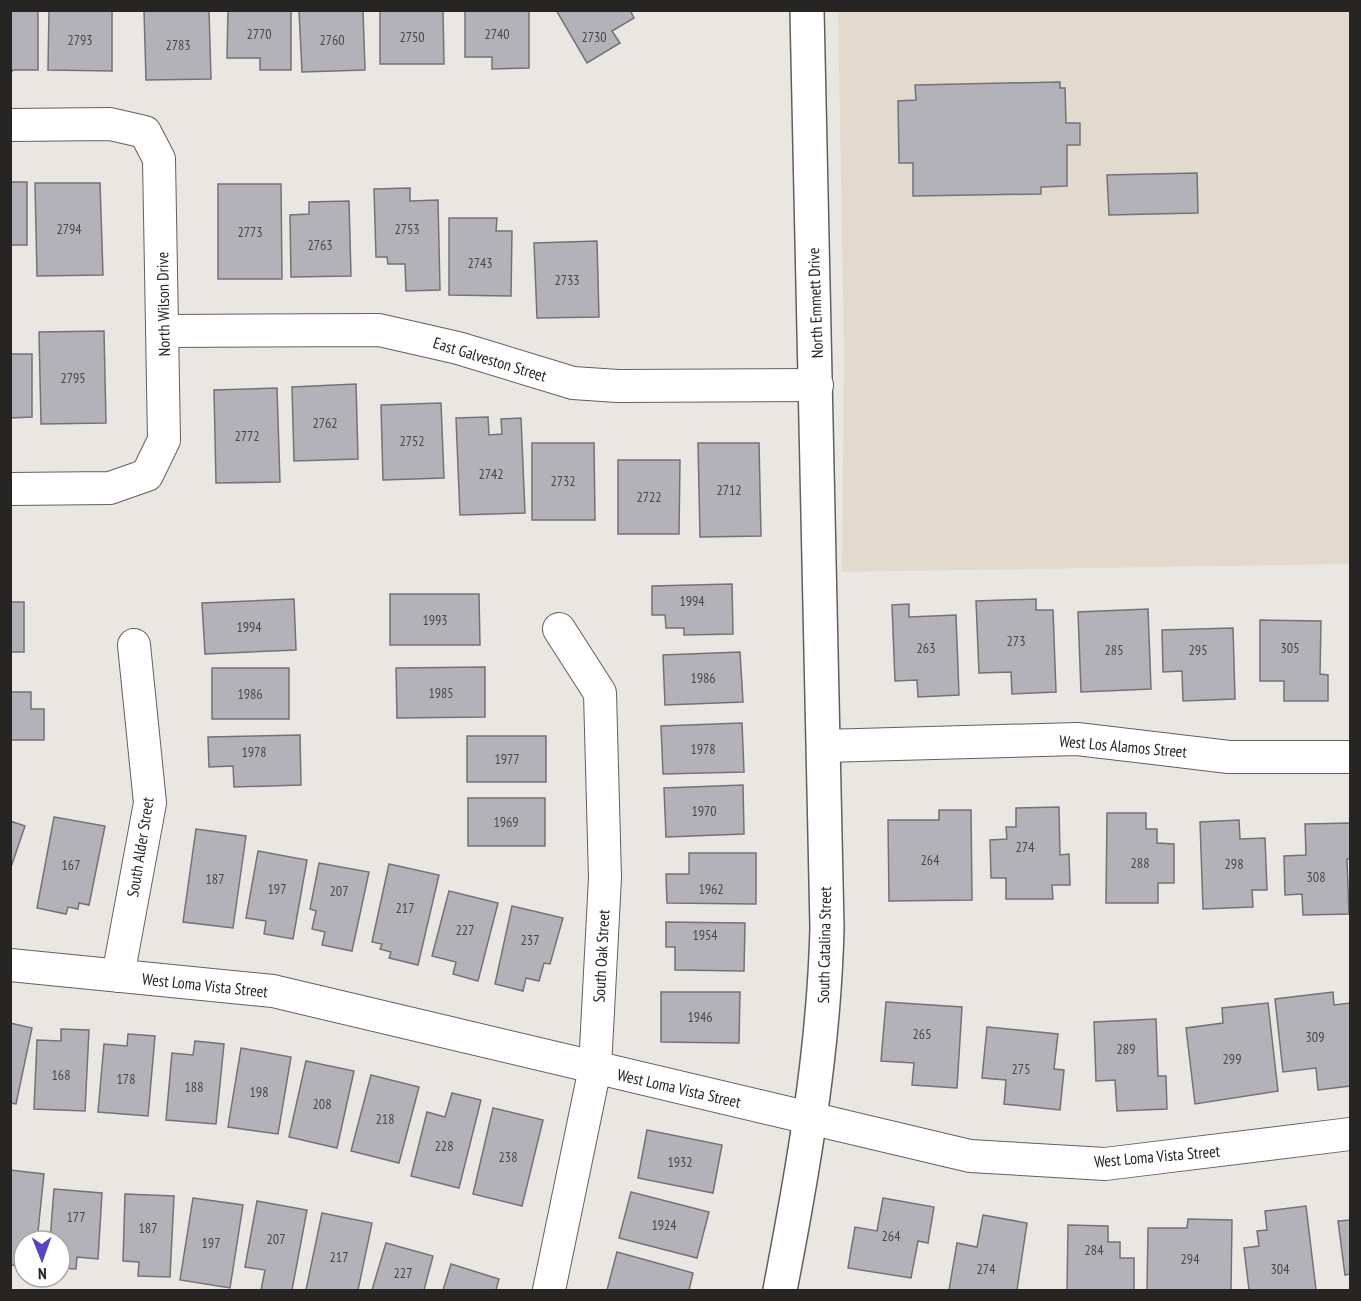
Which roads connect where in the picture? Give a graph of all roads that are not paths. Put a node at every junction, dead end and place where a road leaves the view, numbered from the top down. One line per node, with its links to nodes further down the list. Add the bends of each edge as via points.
1 (807, 10): 4 (street, North Emmett Drive)
2 (10, 125): 3 (street, North Wilson Drive, via 110,124 145,132 159,159)
3 (164, 331): 4 (street, East Galveston Street, via 379,330 458,348 573,383); 5 (street, North Wilson Drive, via 164,440 147,475 110,488)
4 (817, 385): 6 (street, North Emmett Drive)
5 (10, 489)
6 (821, 596): 9 (street, South Catalina Street)
7 (559, 629): 13 (street, South Oak Street, via 600,693 605,878)
8 (134, 645): 12 (street, South Alder Street, via 150,803)
9 (823, 746): 10 (street, West Los Alamos Street, via 1077,739 1229,757); 14 (street, South Catalina Street, via 825,987)
10 (1350, 758)
11 (10, 965): 12 (street, West Loma Vista Street)
12 (118, 976): 13 (street, West Loma Vista Street, via 273,991)
13 (595, 1068): 14 (street, West Loma Vista Street); 16 (street, South Oak Street)
14 (810, 1119): 15 (street, West Loma Vista Street, via 970,1156 1105,1164); 17 (street, South Catalina Street)
15 (1350, 1134)
16 (549, 1290)
17 (780, 1290)

